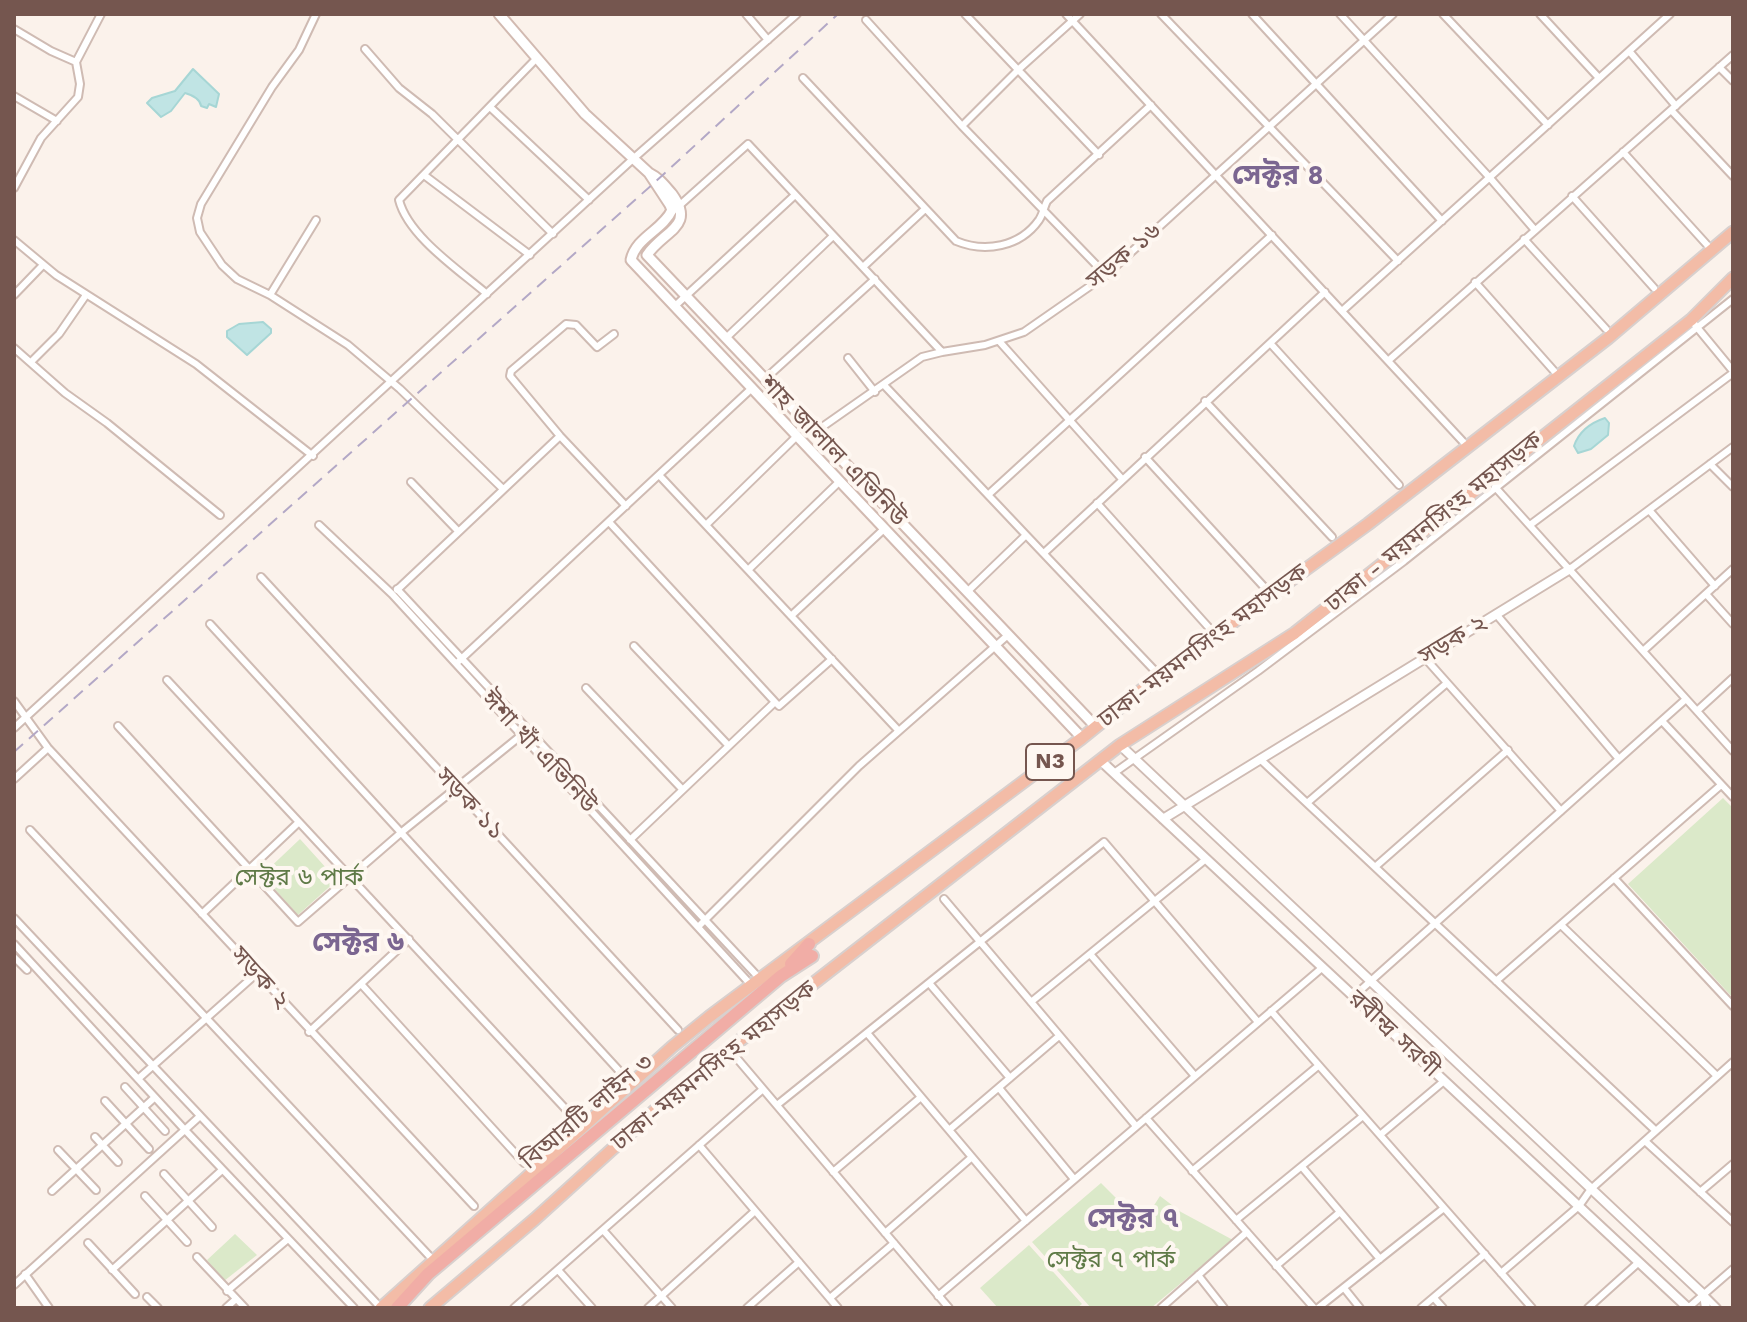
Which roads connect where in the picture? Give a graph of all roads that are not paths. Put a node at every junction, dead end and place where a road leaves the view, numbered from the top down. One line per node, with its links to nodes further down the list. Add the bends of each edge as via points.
1 (100, 14): 25 (street)
2 (316, 14): 79 (street, via 197,218 222,265)
3 (499, 14): 24 (main road)
4 (746, 14): 19 (street)
5 (797, 14): 19 (street)
6 (965, 14): 27 (street)
7 (1066, 14): 17 (street)
8 (1080, 14): 17 (street)
9 (1161, 14): 39 (street)
10 (1252, 14): 31 (street)
11 (1340, 14): 20 (street)
12 (1393, 14): 20 (street, সড়ক ১৬)
13 (1443, 14): 37 (street)
14 (1540, 14): 29 (street)
15 (1670, 14): 22 (street)
16 (866, 20): 38 (street)
17 (1072, 21): 27 (street); 33 (street)
18 (14, 29): 25 (street)
19 (768, 40): 43 (street)
20 (1365, 41): 31 (street, সড়ক ১৬); 48 (street)
21 (365, 49): 40 (street, via 399,88)
22 (1629, 51): 29 (street); 35 (street)
23 (1733, 55): 26 (street)
24 (536, 59): 34 (street); 43 (main road)
25 (76, 62): 36 (street, via 78,97)
26 (1719, 67): 30 (street); 35 (street)
27 (1019, 69): 38 (street); 42 (street)
28 (803, 78): 54 (street)
29 (1599, 78): 37 (street)
30 (1733, 81)
31 (1317, 84): 39 (street, সড়ক ১৬); 57 (street)
32 (14, 96): 36 (street)
33 (1151, 105): 42 (street); 46 (street)
34 (490, 107): 40 (street); 52 (street)
35 (1673, 108): 41 (street); 47 (street)
36 (57, 121): 49 (street, via 41,138)
37 (1548, 125): 48 (street)
38 (962, 126): 55 (street)
39 (1270, 127): 46 (street, সড়ক ১৬); 67 (street)
40 (459, 140): 45 (street); 60 (street)
41 (1623, 152): 51 (street); 65 (street)
42 (1099, 155): 55 (street)
43 (634, 158): 44 (main road); 52 (street)
44 (649, 173): 53 (main road); 82 (main road, শাহ জালাল এভিনিউ, via 670,205 670,214 634,250 631,260)
45 (424, 175): 66 (street); 76 (street, via 399,200 402,213)
46 (1215, 176): 61 (street); 70 (street, সড়ক ১৬)
47 (1733, 176)
48 (1490, 178): 57 (street); 58 (street)
49 (14, 188)
50 (795, 195): 53 (street, via 748,144); 62 (street); 80 (street)
51 (1572, 196): 58 (street); 74 (street)
52 (589, 200): 60 (street)
53 (680, 205): 80 (main road, শাহ জালাল এভিনিউ, via 679,222 647,255)
54 (925, 209): 55 (street, via 956,241 979,247 1019,238); 69 (street)
55 (1043, 210): 70 (street)
56 (316, 220): 79 (street)
57 (1442, 221): 67 (street)
58 (1534, 229): 63 (street)
59 (1733, 232): 107 (highway, ঢাকা-ময়মনসিংহ মহাসড়ক / N3, via 1608,338)
60 (553, 234): 66 (street)
61 (1272, 235): 75 (street); 103 (street)
62 (833, 236): 69 (street); 87 (street)
63 (1524, 239): 73 (street); 85 (street)
64 (14, 240): 68 (street)
65 (1709, 247)
66 (530, 255): 76 (street)
67 (1398, 261): 83 (street)
68 (42, 266): 77 (street); 78 (street)
69 (863, 267): 72 (street)
70 (1106, 275): 88 (street, সড়ক ১৬, via 1033,328)
71 (1733, 278): 84 (highway, ঢাকা - ময়মনসিংহ মহাসড়ক / N3)
72 (875, 279): 91 (street); 97 (street)
73 (1475, 282): 93 (street); 95 (street)
74 (1654, 288)
75 (1325, 292): 83 (street); 89 (street)
76 (487, 294): 98 (street)
77 (14, 295)
78 (86, 295): 94 (street); 109 (street, via 196,364)
79 (270, 295): 98 (street, via 348,345)
80 (686, 296): 82 (street); 87 (main road, শাহ জালাল এভিনিউ)
81 (1733, 299): 84 (street)
82 (675, 306): 100 (main road, শাহ জালাল এভিনিউ)
83 (1342, 311): 93 (street)
84 (1694, 324): 96 (street); 117 (street); 172 (highway, ঢাকা - ময়মনসিংহ মহাসড়ক / N3, via 1295,633)
85 (1606, 329)
86 (614, 334): 105 (street, via 597,347 576,325 566,324 511,371 511,380)
87 (726, 338): 97 (main road, শাহ জালাল এভিনিউ)
88 (999, 341): 91 (street, সড়ক ১৬); 103 (street)
89 (1270, 343): 102 (street); 116 (street)
90 (14, 348): 94 (street)
91 (942, 352): 99 (street, সড়ক ১৬, via 922,357)
92 (848, 358): 101 (street)
93 (1389, 360): 107 (street)
94 (31, 362): 124 (street)
95 (1554, 371)
96 (1733, 372): 128 (street)
97 (765, 379): 104 (main road, শাহ জালাল এভিনিউ)
98 (391, 383): 109 (street); 119 (street)
99 (884, 385): 101 (street, সড়ক ১৬); 120 (street)
100 (752, 388): 106 (main road, শাহ জালাল এভিনিউ); 112 (street)
101 (875, 392): 104 (street, সড়ক ১৬)
102 (1205, 401): 110 (street); 131 (street)
103 (1067, 421): 113 (street); 120 (street)
104 (815, 432): 140 (main road, শাহ জালাল এভিনিউ)
105 (560, 436): 119 (street); 122 (street)
106 (797, 436): 114 (main road, শাহ জালাল এভিনিউ); 127 (street)
107 (1467, 446): 166 (highway, ঢাকা-ময়মনসিংহ মহাসড়ক / N3)
108 (1733, 447): 111 (street, সড়ক ২)
109 (313, 456): 163 (street)
110 (1145, 457): 113 (street); 138 (street)
111 (1710, 464): 118 (street); 123 (street, সড়ক ২)
112 (659, 475): 122 (street); 127 (street)
113 (1122, 479): 121 (street)
114 (840, 481): 129 (main road, শাহ জালাল এভিনিউ); 135 (street)
115 (411, 482): 130 (street)
116 (1399, 485)
117 (1495, 487): 128 (street); 176 (street, via 1258,671)
118 (1733, 487)
119 (503, 489): 130 (street)
120 (989, 494): 140 (street, via 1026,535)
121 (1097, 503): 132 (street); 146 (street)
122 (626, 506): 125 (street)
123 (1649, 510): 133 (street, সড়ক ২); 137 (street)
124 (220, 515)
125 (609, 522): 153 (street); 161 (street)
126 (319, 525): 139 (street)
127 (706, 525): 135 (street)
128 (1530, 525): 133 (street)
129 (884, 529): 143 (street); 149 (main road, শাহ জালাল এভিনিউ)
130 (458, 531): 139 (street)
131 (1332, 537)
132 (1044, 553): 140 (street, via 1026,535); 154 (street)
133 (1570, 569): 142 (street, সড়ক ২); 150 (street)
134 (1733, 569): 137 (street)
135 (748, 570): 143 (street)
136 (261, 577): 183 (street, সড়ক ১১)
137 (1715, 586): 141 (street)
138 (1265, 588)
139 (395, 592): 153 (street, ঈশা খাঁ এভিনিউ)
140 (967, 592): 147 (main road, শাহ জালাল এভিনিউ)
141 (1706, 594): 145 (street); 150 (street)
142 (1496, 614): 151 (street, সড়ক ২); 178 (street)
143 (791, 616): 152 (street)
144 (210, 624): 192 (street)
145 (1733, 624)
146 (1211, 630)
147 (1008, 635): 149 (street); 166 (main road, শাহ জালাল এভিনিউ)
148 (634, 646): 171 (street)
149 (995, 646): 168 (street); 170 (main road, শাহ জালাল এভিনিউ)
150 (1643, 651): 159 (street)
151 (1425, 658): 157 (street); 177 (street, সড়ক ২)
152 (832, 659): 161 (street, via 779,706); 168 (street)
153 (459, 661): 169 (street, ঈশা খাঁ এভিনিউ)
154 (1156, 672)
155 (1733, 678): 162 (street)
156 (167, 680): 190 (street)
157 (1447, 683): 174 (street); 186 (street)
158 (586, 688): 184 (street)
159 (1686, 699): 162 (street); 164 (street)
160 (14, 701): 163 (street, সড়ক ২)
161 (775, 702): 171 (street)
162 (1697, 711): 175 (street)
163 (26, 718): 167 (street); 173 (street, সড়ক ২)
164 (1662, 721): 178 (street); 182 (street)
165 (118, 726): 196 (street)
166 (1095, 726): 170 (highway, ঢাকা-ময়মনসিংহ মহাসড়ক / N3)
167 (14, 728)
168 (898, 730): 204 (street)
169 (526, 731): 183 (street); 193 (street); 194 (street, ঈশা খাঁ এভিনিউ)
170 (1082, 738): 211 (highway, ঢাকা-ময়মনসিংহ মহাসড়ক / N3)
171 (728, 745): 184 (street)
172 (1120, 745): 176 (street, রবীন্দ্র সরণী); 179 (highway, ঢাকা-ময়মনসিংহ মহাসড়ক / N3)
173 (48, 748): 181 (street); 202 (street, সড়ক ২)
174 (1508, 750): 188 (street); 197 (street)
175 (1733, 751)
176 (1134, 758): 180 (street); 187 (street, রবীন্দ্র সরণী)
177 (1260, 759): 186 (street); 187 (street, সড়ক ২)
178 (1619, 759): 188 (street)
179 (1100, 760): 180 (street, রবীন্দ্র সরণী); 232 (highway, ঢাকা-ময়মনসিংহ মহাসড়ক / N3)
180 (1114, 773): 189 (street, রবীন্দ্র সরণী)
181 (14, 779)
182 (1721, 785): 185 (street); 199 (street)
183 (455, 788): 192 (street); 228 (street, সড়ক ১১)
184 (682, 789): 193 (street)
185 (1733, 796)
186 (1307, 803): 197 (street)
187 (1184, 805): 189 (street, সড়ক ২); 217 (street, রবীন্দ্র সরণী)
188 (1561, 811): 205 (street)
189 (1163, 819): 195 (street, রবীন্দ্র সরণী)
190 (299, 822): 196 (street); 198 (street)
191 (30, 830): 226 (street)
192 (403, 831): 198 (street); 236 (street)
193 (632, 838): 194 (street); 204 (street)
194 (625, 845): 207 (street, ঈশা খাঁ এভিনিউ)
195 (1206, 859): 201 (street); 214 (street, রবীন্দ্র সরণী)
196 (249, 867): 198 (street, via 298,922); 202 (street)
197 (1375, 867): 205 (street)
198 (351, 876): 208 (street)
199 (1614, 878): 206 (street); 224 (street)
200 (944, 899): 209 (street)
201 (1154, 901): 209 (street, via 1104,842); 212 (street); 227 (street)
202 (202, 914): 216 (street, সড়ক ২)
203 (14, 918): 235 (street)
204 (706, 919): 207 (street); 219 (street)
205 (1435, 924): 217 (street); 218 (street)
206 (1561, 925): 218 (street); 238 (street)
207 (699, 926): 219 (street, ঈশা খাঁ এভিনিউ)
208 (409, 939): 221 (street); 252 (street)
209 (980, 942): 220 (street); 223 (street)
210 (14, 944): 240 (street)
211 (811, 950): 219 (highway, ঢাকা-ময়মনসিংহ মহাসড়ক / N3); 331 (highway, বিআরটি লাইন ৩, via 428,1274)
212 (1090, 954): 223 (street); 237 (street)
213 (14, 957): 215 (street)
214 (1323, 967): 222 (street, রবীন্দ্র সরণী); 225 (street)
215 (27, 970)
216 (256, 974): 226 (street); 229 (street, সড়ক ২)
217 (1371, 981): 222 (street); 278 (street, রবীন্দ্র সরণী)
218 (1496, 981): 259 (street)
219 (756, 983): 304 (highway, ঢাকা-ময়মনসিংহ মহাসড়ক / N3, via 672,1047)
220 (929, 983): 230 (street); 239 (street)
221 (361, 984): 229 (street); 269 (street)
222 (1354, 996): 241 (street, রবীন্দ্র সরণী)
223 (1031, 1002): 231 (street)
224 (1733, 1006)
225 (1271, 1011): 227 (street); 234 (street)
226 (206, 1021): 235 (street); 304 (street)
227 (1258, 1022): 237 (street)
228 (678, 1030)
229 (309, 1032): 284 (street, সড়ক ২)
230 (867, 1033): 245 (street); 248 (street)
231 (1059, 1036): 239 (street); 255 (street)
232 (729, 1049): 244 (street); 332 (highway, ঢাকা-ময়মনসিংহ মহাসড়ক / N3)
233 (1733, 1062): 238 (street)
234 (1318, 1066): 250 (street); 274 (street)
235 (152, 1067): 240 (street); 251 (street)
236 (623, 1075)
237 (1195, 1076): 253 (street)
238 (1717, 1076): 259 (street)
239 (1010, 1078): 243 (street)
240 (138, 1079): 246 (street)
241 (1444, 1081): 260 (street); 285 (street, রবীন্দ্র সরণী)
242 (125, 1087): 249 (street)
243 (999, 1088): 257 (street); 277 (street)
244 (763, 1089): 248 (street); 264 (street)
245 (921, 1097): 257 (street); 275 (street)
246 (154, 1098): 249 (street); 256 (street)
247 (105, 1101): 254 (street)
248 (777, 1105): 275 (street)
249 (144, 1107): 254 (street); 258 (street)
250 (1363, 1116): 260 (street); 271 (street)
251 (199, 1117): 256 (street); 330 (street)
252 (574, 1118)
253 (1146, 1118): 255 (street); 274 (street)
254 (126, 1124): 263 (street); 265 (street)
255 (1136, 1126): 277 (street)
256 (185, 1130): 273 (street); 312 (street)
257 (949, 1130): 267 (street)
258 (165, 1131)
259 (1656, 1131): 262 (street)
260 (1380, 1135): 286 (street)
261 (95, 1137): 263 (street)
262 (1645, 1141): 278 (street); 281 (street)
263 (102, 1145): 268 (street); 272 (street)
264 (699, 1145): 287 (street); 294 (street)
265 (149, 1149)
266 (58, 1150): 272 (street)
267 (972, 1157): 291 (street); 296 (street)
268 (118, 1162)
269 (524, 1163)
270 (1733, 1164): 281 (street)
271 (1302, 1167): 288 (street); 290 (street)
272 (76, 1169): 279 (street); 280 (street)
273 (222, 1170): 283 (street); 297 (street)
274 (1192, 1171): 290 (street)
275 (833, 1172): 296 (street)
276 (164, 1174): 283 (street)
277 (1074, 1179): 291 (street)
278 (1591, 1189): 285 (street); 318 (street, রবীন্দ্র সরণী)
279 (96, 1190)
280 (52, 1191)
281 (1700, 1192): 292 (street)
282 (145, 1196): 289 (street)
283 (188, 1201): 289 (street); 293 (street)
284 (474, 1206)
285 (1579, 1206): 306 (street, রবীন্দ্র সরণী); 311 (street)
286 (1444, 1208): 301 (street); 303 (street)
287 (755, 1211): 305 (street); 319 (street)
288 (1340, 1212): 303 (street); 307 (street)
289 (167, 1220): 298 (street); 309 (street)
290 (1236, 1220): 295 (street)
291 (1026, 1221): 320 (street)
292 (1733, 1222)
293 (212, 1227)
294 (603, 1230): 310 (street); 319 (street)
295 (1247, 1232): 307 (street); 313 (street)
296 (885, 1233): 300 (street)
297 (288, 1239): 316 (street); 329 (street)
298 (187, 1242)
299 (88, 1243): 309 (street)
300 (894, 1243): 320 (street); 322 (street)
301 (1485, 1254): 311 (street); 323 (street)
302 (197, 1257): 316 (street)
303 (1380, 1259): 315 (street)
304 (434, 1261): 330 (highway, ঢাকা-ময়মনসিংহ মহাসড়ক / N3)
305 (799, 1262): 322 (street); 337 (street)
306 (1639, 1262): 347 (street); 348 (street, রবীন্দ্র সরণী)
307 (1276, 1266): 342 (street)
308 (1733, 1269): 318 (street)
309 (112, 1270): 317 (street)
310 (558, 1270): 333 (street); 334 (street)
311 (1501, 1273): 346 (street)
312 (25, 1274): 314 (street); 325 (street)
313 (1198, 1275): 340 (street); 341 (street)
314 (14, 1285)
315 (1344, 1288): 342 (street); 343 (street)
316 (227, 1291): 324 (street)
317 (135, 1294)
318 (1704, 1295): 348 (street); 349 (street); 350 (street)
319 (661, 1296): 335 (street); 336 (street)
320 (938, 1296): 339 (street)
321 (147, 1297): 326 (street)
322 (830, 1298): 338 (street)
323 (1434, 1298): 344 (street); 345 (street)
324 (236, 1299): 327 (street); 328 (street)
325 (49, 1308)
326 (158, 1308)
327 (226, 1308)
328 (245, 1308)
329 (354, 1308)
330 (381, 1308)
331 (397, 1308)
332 (430, 1308)
333 (514, 1308)
334 (592, 1308)
335 (648, 1308)
336 (672, 1308)
337 (747, 1308)
338 (838, 1308)
339 (949, 1308)
340 (1161, 1308)
341 (1224, 1308)
342 (1316, 1308)
343 (1360, 1308)
344 (1421, 1308)
345 (1443, 1308)
346 (1532, 1308)
347 (1588, 1308)
348 (1688, 1308)
349 (1706, 1308)
350 (1717, 1308)

